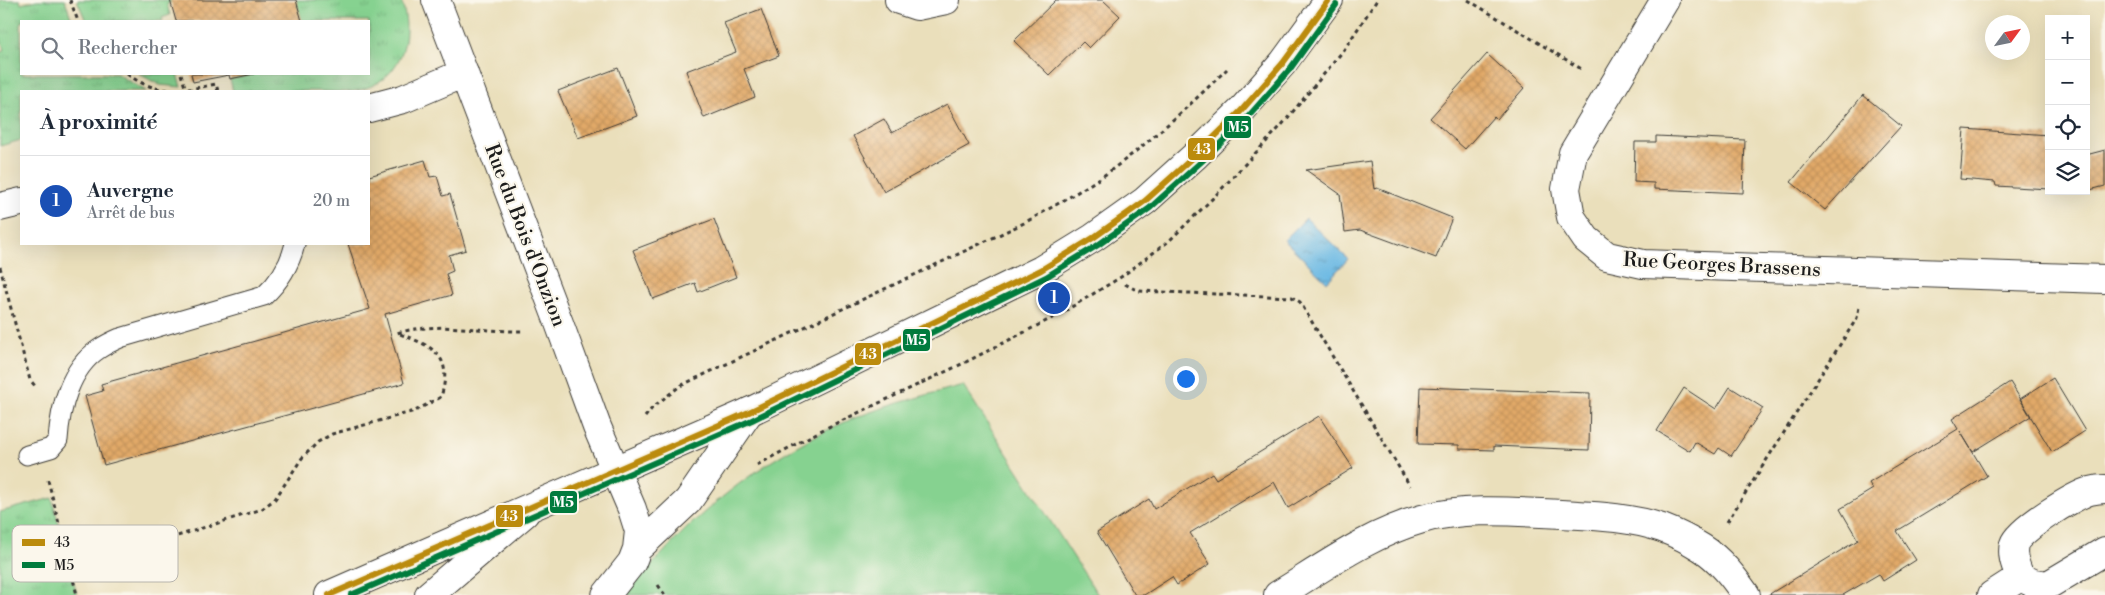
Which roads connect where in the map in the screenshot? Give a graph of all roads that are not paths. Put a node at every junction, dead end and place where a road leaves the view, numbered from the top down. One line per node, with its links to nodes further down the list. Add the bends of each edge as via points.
1 (436, 0): 6 (street, Rue du Bois d'Onzion)
2 (899, 0): 3 (street, via 917,6)
3 (946, 0)
4 (1329, 0): 12 (street, via 1283,64 1241,112 1145,201 1041,270)
5 (1665, 0): 11 (street, Rue Georges Brassens, via 1573,153 1566,189 1572,217 1586,239 1608,256 1643,264)
6 (464, 73): 7 (street, via 403,99); 14 (street, Rue du Bois d'Onzion)
7 (370, 108)
8 (20, 202): 9 (street)
9 (0, 207)
10 (295, 245): 13 (lane, via 279,283 264,296 120,338 98,349 81,367 67,393 59,419 58,440 51,448)
11 (2105, 279)
12 (750, 412): 14 (street); 17 (street, via 688,501)
13 (34, 452)
14 (615, 470): 16 (street); 17 (street, Rue du Bois d'Onzion, via 639,531)
15 (2105, 489): 19 (street, via 2089,491 2024,530 2014,543 2013,558)
16 (536, 504): 20 (street); 21 (street)
17 (637, 549): 22 (street, via 632,562)
18 (2105, 551): 19 (street, via 2048,585 2033,584)
19 (2020, 577): 25 (street)
20 (329, 595)
21 (429, 595)
22 (606, 595)
23 (1278, 595): 24 (street, via 1390,530 1423,519 1506,511 1614,518 1662,528 1703,549 1728,570)
24 (1746, 595)
25 (1992, 595)

